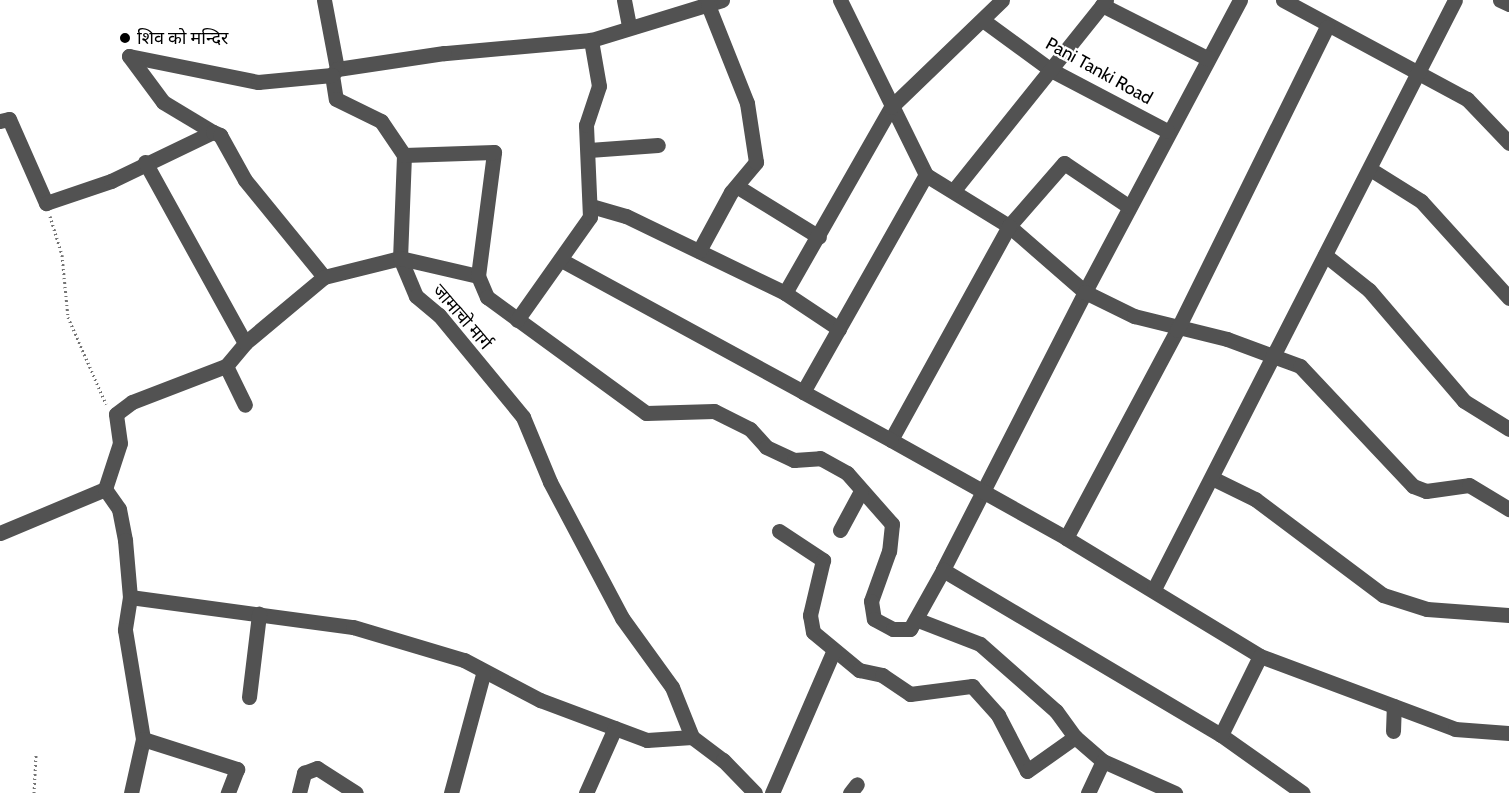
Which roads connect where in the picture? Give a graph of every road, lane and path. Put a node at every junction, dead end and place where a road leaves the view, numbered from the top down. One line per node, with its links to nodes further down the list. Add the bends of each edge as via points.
1 (324, 0): 19 (street)
2 (624, 0): 13 (street)
3 (840, 0): 20 (street)
4 (1002, 0): 12 (street)
5 (1240, 0): 16 (street)
6 (1455, 0): 18 (street)
7 (1500, 0): 11 (street)
8 (1287, 1): 14 (street)
9 (715, 3): 13 (street); 31 (street, via 747,103 754,144 756,162)
10 (1104, 3): 16 (street); 17 (street)
11 (1509, 4)
12 (984, 21): 17 (street, Pani Tanki Road); 20 (street)
13 (628, 27): 15 (street)
14 (1327, 27): 18 (street); 49 (street)
15 (591, 40): 19 (street, via 520,44); 26 (street, via 599,86 587,118)
16 (1207, 58): 22 (street)
17 (1051, 70): 22 (street, Pani Tanki Road); 32 (street)
18 (1417, 71): 24 (street, via 1467,99); 29 (street)
19 (334, 72): 23 (street, via 258,82 129,56 163,102); 27 (street, via 336,99 381,121)
20 (891, 107): 30 (street); 37 (street)
21 (0, 121): 33 (street, via 9,119)
22 (1167, 130): 35 (street)
23 (213, 132): 28 (street); 43 (street)
24 (1509, 143)
25 (658, 146): 26 (street)
26 (589, 150): 34 (street)
27 (404, 155): 40 (street, जामाचो मार्ग); 42 (street, via 494,152)
28 (145, 162): 33 (street); 50 (street)
29 (1370, 169): 39 (street); 46 (street, via 1421,201)
30 (926, 175): 32 (street); 48 (street)
31 (738, 187): 37 (street); 38 (street)
32 (954, 190): 36 (street)
33 (46, 203): 55 (path, via 62,255 68,317)
34 (591, 206): 38 (street, via 626,216); 41 (street, via 587,228)
35 (1128, 206): 36 (street, via 1064,163); 44 (street)
36 (1009, 226): 44 (street); 57 (street)
37 (819, 237): 45 (street)
38 (699, 251): 45 (street)
39 (1324, 255): 51 (street); 56 (street, via 1369,290 1464,401)
40 (400, 258): 42 (street); 43 (street); 82 (street, जामाचो मार्ग, via 416,296 440,315 523,417 550,482 622,618 672,687)
41 (563, 261): 47 (street); 53 (street)
42 (478, 276): 47 (street, via 487,297)
43 (324, 277): 50 (street)
44 (1085, 292): 49 (street); 61 (street)
45 (785, 293): 48 (street)
46 (1509, 298)
47 (517, 320): 60 (street, via 646,413 714,411 794,460 820,458 847,473)
48 (839, 329): 53 (street)
49 (1177, 330): 51 (street, via 1227,339); 66 (street)
50 (245, 343): 52 (street)
51 (1269, 356): 58 (street); 62 (street, via 1306,371 1413,486 1425,491 1469,485)
52 (226, 366): 54 (street); 55 (street, via 132,402)
53 (803, 392): 57 (street)
54 (245, 405)
55 (116, 414): 59 (street, via 120,443)
56 (1509, 429)
57 (891, 440): 61 (street)
58 (1214, 479): 68 (street); 71 (street, via 1255,499 1352,566 1383,594 1427,609)
59 (105, 489): 65 (street); 69 (street, via 119,509)
60 (861, 491): 63 (street); 72 (street, via 892,524 889,551 872,601 874,619 892,629 910,629)
61 (982, 492): 66 (street); 67 (street)
62 (1509, 509)
63 (840, 530)
64 (779, 531): 73 (street, via 823,560 811,624 817,640)
65 (0, 533)
66 (1066, 537): 68 (street)
67 (943, 570): 72 (street); 81 (street)
68 (1154, 589): 74 (street)
69 (130, 597): 70 (street); 84 (street, via 125,630)
70 (259, 614): 75 (street, via 353,627 464,660); 76 (street)
71 (1509, 615)
72 (918, 620): 83 (street, via 980,644 1056,711)
73 (833, 652): 83 (street, via 910,694 972,687 998,715 1027,771); 96 (street)
74 (1260, 656): 77 (street); 81 (street)
75 (483, 674): 78 (street); 93 (street)
76 (249, 697)
77 (1394, 706): 79 (street); 80 (street, via 1455,729)
78 (615, 728): 82 (street, via 647,740); 94 (street)
79 (1393, 731)
80 (1509, 734)
81 (1221, 735): 98 (street)
82 (692, 737): 95 (street, via 723,759)
83 (1075, 737): 86 (street)
84 (143, 739): 89 (street); 90 (street, via 237,769)
85 (36, 755): 88 (path)
86 (1103, 761): 87 (street); 97 (street)
87 (1090, 792)
88 (34, 793)
89 (131, 793)
90 (228, 793)
91 (300, 793): 92 (street, via 304,773 317,768)
92 (357, 793)
93 (451, 793)
94 (586, 793)
95 (755, 793)
96 (772, 793)
97 (1175, 793)
98 (1303, 793)

